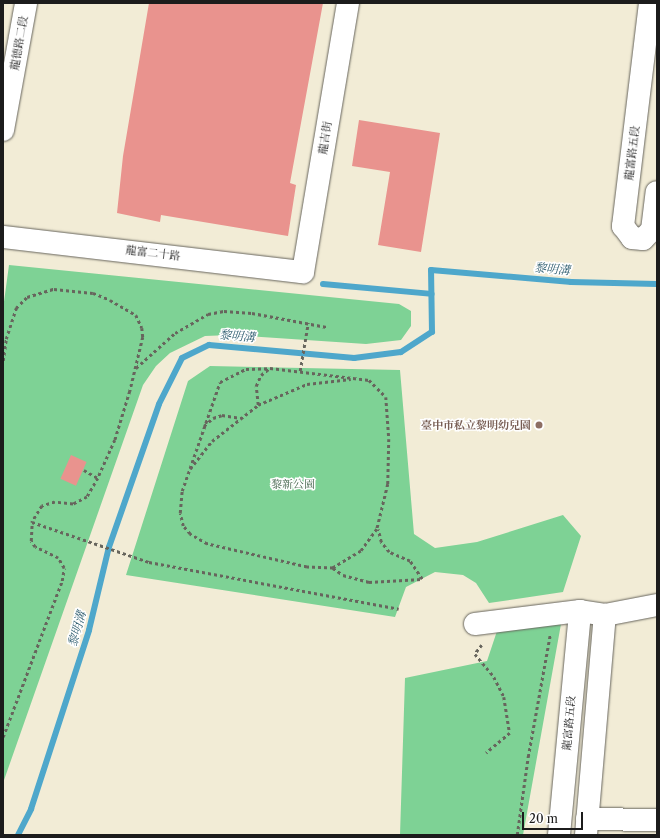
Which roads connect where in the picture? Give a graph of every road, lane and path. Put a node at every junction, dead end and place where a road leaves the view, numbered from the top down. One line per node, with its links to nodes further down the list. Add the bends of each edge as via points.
1 (26, 3): 4 (street, 龍德路二段)
2 (348, 3): 7 (street, 龍吉街)
3 (650, 3): 5 (street, 龍富路五段, via 623,226 632,238 643,239 652,230)
4 (3, 130)
5 (657, 192)
6 (3, 237): 7 (street, 龍富二十路)
7 (303, 272)
8 (308, 323): 9 (path); 11 (path, via 252,313 224,311 208,314 175,333); 13 (path)
9 (327, 327)
10 (3, 361): 11 (path, via 6,339 16,308 27,297 54,289 93,293 136,315 143,338)
11 (136, 368): 20 (path, via 115,440)
12 (270, 368): 13 (path); 15 (path, via 261,375 256,386); 17 (path, via 246,369 220,382)
13 (300, 371): 14 (path)
14 (356, 378): 15 (path, via 307,384); 22 (path, via 369,380 386,397 389,439 388,484)
15 (258, 405): 16 (path)
16 (241, 418): 17 (path, via 222,415 213,418); 19 (path, via 212,441)
17 (204, 426): 19 (path)
18 (84, 470): 20 (path)
19 (188, 470): 23 (path, via 182,491 180,513 183,526 190,534 207,544 307,567)
20 (98, 478): 21 (path, via 87,497 74,504 55,502 42,506)
21 (32, 522): 25 (path, via 149,562); 30 (path, via 31,541 35,547 58,558 64,568 62,581)
22 (378, 529): 23 (path, via 361,551); 23 (path, via 381,542 389,552 410,561 422,580 370,582 343,575)
23 (333, 568)
24 (657, 605): 27 (street)
25 (399, 609)
26 (580, 611): 27 (street); 28 (street); 35 (street, 龍富路五段)
27 (605, 615): 33 (street)
28 (480, 632): 31 (path, via 475,654 494,677 504,697 510,733)
29 (543, 634): 34 (path, via 551,633 528,757)
30 (3, 737)
31 (486, 753)
32 (657, 820): 33 (street)
33 (586, 827)
34 (517, 835)
35 (559, 835)

